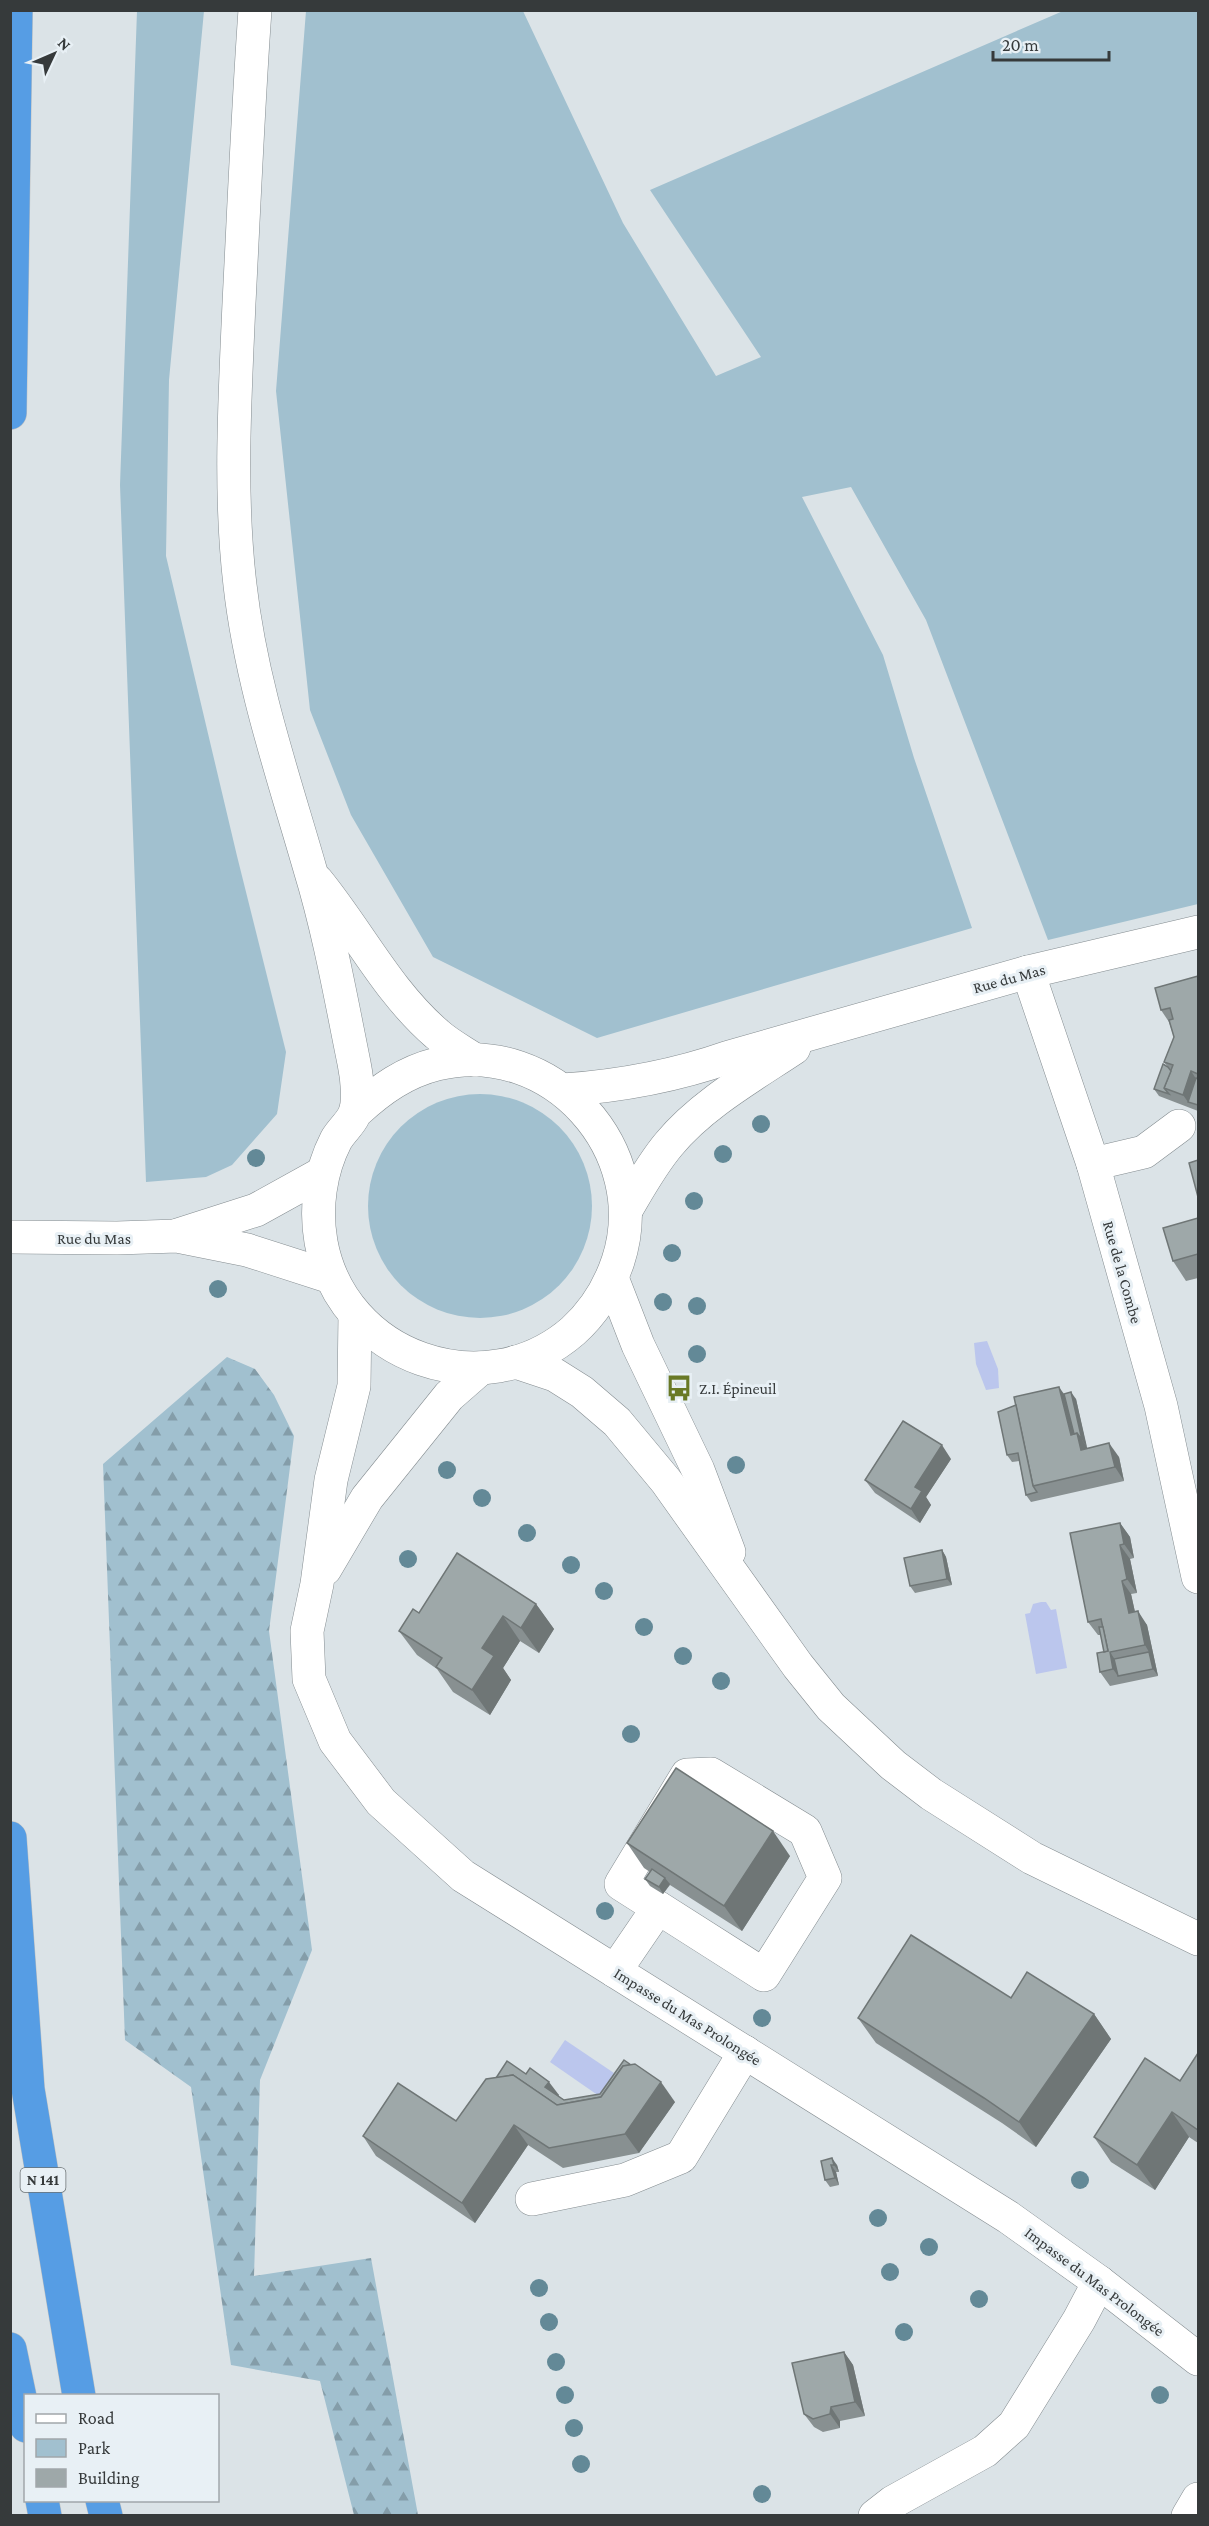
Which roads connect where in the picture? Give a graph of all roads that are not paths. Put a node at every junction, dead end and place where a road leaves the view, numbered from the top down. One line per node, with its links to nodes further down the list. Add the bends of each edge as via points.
1 (16, 10): 3 (highway)
2 (255, 10): 4 (street, via 234,402 239,584 253,672)
3 (10, 413)
4 (312, 874): 8 (street, via 402,998 437,1035); 10 (street, via 355,1071)
5 (1198, 932): 6 (street, Rue du Mas)
6 (1028, 972): 7 (street, Rue du Mas); 12 (street, Rue de la Combe)
7 (820, 1030): 9 (street, Rue du Mas, via 687,1071 598,1088); 14 (street, Rue du Mas, via 718,1099 671,1142)
8 (475, 1060): 9 (street, via 506,1064 536,1074); 10 (street, via 442,1063 410,1072 381,1089)
9 (563, 1090): 14 (street, via 589,1113 608,1143 621,1176)
10 (357, 1111): 13 (street, via 336,1140)
11 (1179, 1126): 12 (street, via 1144,1152)
12 (1093, 1164): 22 (street, Rue de la Combe, via 1161,1406)
13 (323, 1173): 15 (street, Rue du Mas, via 256,1210); 17 (street, via 318,1209 321,1244)
14 (626, 1210): 18 (street, via 623,1245)
15 (177, 1236): 16 (street, Rue du Mas); 17 (street, Rue du Mas, via 247,1250)
16 (10, 1238)
17 (331, 1277): 19 (street)
18 (612, 1278): 20 (street, via 596,1306 574,1330 547,1350); 24 (street, via 638,1345 698,1470)
19 (355, 1315): 21 (street, via 382,1339 412,1356 446,1366); 23 (street, via 354,1386 331,1480)
20 (516, 1362): 21 (street); 24 (street, via 555,1376 582,1392 617,1422 666,1481)
21 (481, 1368): 23 (street, via 449,1396 367,1498)
22 (1198, 1573)
23 (317, 1584): 28 (street, Impasse du Mas Prolongée, via 307,1631 309,1679 335,1741 381,1802 463,1876)
24 (741, 1584): 27 (street, via 767,1625 831,1707 893,1765 1032,1858)
25 (10, 1838): 34 (highway, N 141, via 28,2089)
26 (658, 1908): 26 (street, via 621,1884 687,1775 711,1774 805,1831 825,1878 764,1975); 28 (street)
27 (1198, 1939)
28 (615, 1971): 29 (street, Impasse du Mas Prolongée)
29 (745, 2052): 30 (street, via 681,2157 625,2180); 31 (street, Impasse du Mas Prolongée, via 1008,2217)
30 (532, 2199)
31 (1099, 2282): 33 (street, Impasse du Mas Prolongée); 37 (street, via 1080,2320 1014,2425 985,2451)
32 (10, 2349): 35 (highway)
33 (1198, 2359)
34 (79, 2394)
35 (24, 2416)
36 (1198, 2499): 38 (street)
37 (875, 2516)
38 (1188, 2516)

